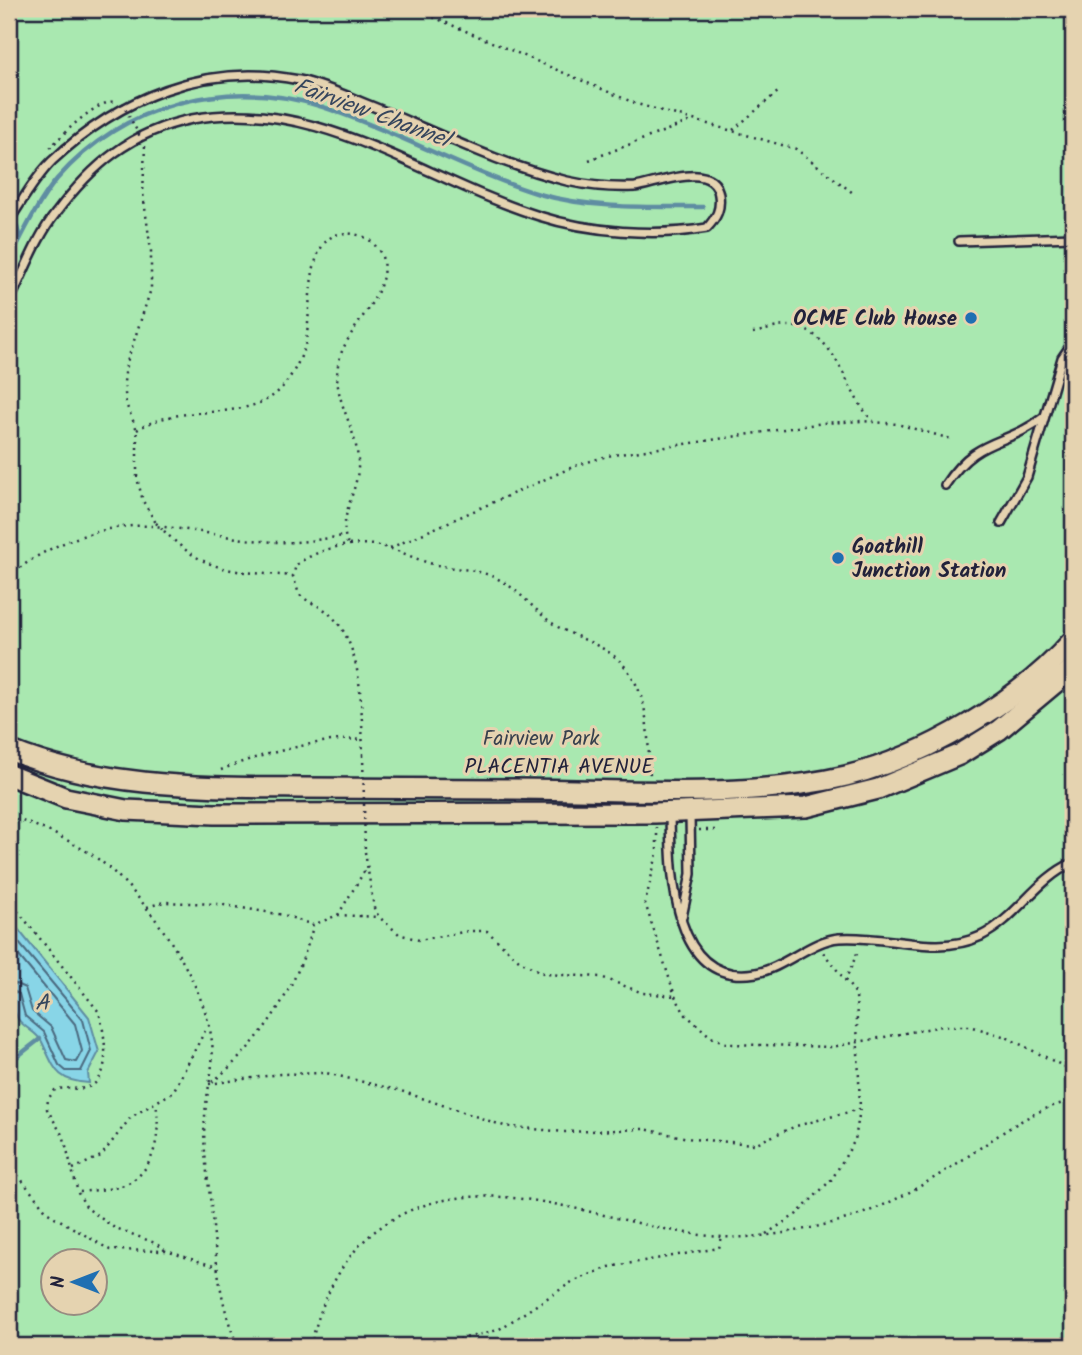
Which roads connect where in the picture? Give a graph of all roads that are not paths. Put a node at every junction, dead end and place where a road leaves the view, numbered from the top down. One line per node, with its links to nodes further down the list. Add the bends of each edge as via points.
1 (9, 221): 4 (lane, via 51,162 139,98 186,82 243,76 299,80 546,176 591,187 638,187 691,176 709,179 719,190 721,206 707,228 594,228 529,212 309,123 262,114 219,114 168,124 121,145 54,215)
2 (1073, 237): 3 (lane)
3 (959, 241)
4 (9, 302)
5 (1073, 342): 6 (lane, via 1062,358)
6 (1045, 417): 7 (lane, via 1027,430 983,445); 8 (lane, via 1027,477)
7 (945, 485)
8 (1001, 523)
9 (1073, 640): 13 (main road, PLACENTIA AVENUE, via 1014,694 941,739 874,768 787,786)
10 (1073, 668): 15 (main road, via 999,730 959,755 878,789 806,807)
11 (9, 750): 13 (main road, PLACENTIA AVENUE, via 44,765 128,783)
12 (9, 775): 14 (main road, via 66,798 126,810 214,814)
13 (680, 789): 14 (lane); 15 (lane)
14 (670, 813): 15 (main road); 17 (lane, via 671,877)
15 (690, 813): 17 (lane, via 691,874)
16 (1073, 863): 17 (lane, via 984,935 960,944 838,938 765,970 735,973 702,958 689,942)
17 (682, 918)

